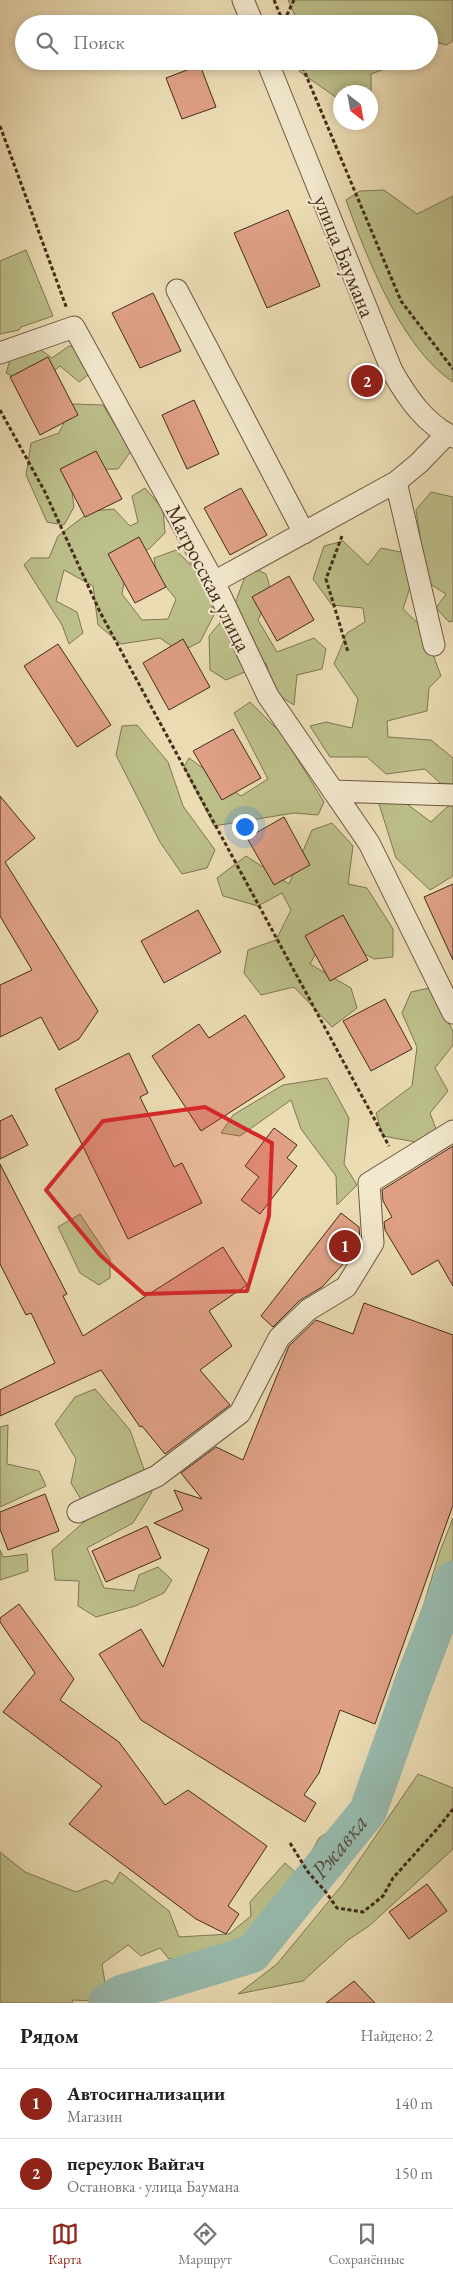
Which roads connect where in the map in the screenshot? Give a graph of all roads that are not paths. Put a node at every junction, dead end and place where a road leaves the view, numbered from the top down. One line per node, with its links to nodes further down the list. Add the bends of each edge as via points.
1 (243, 0): 2 (street)
2 (249, 15)
3 (271, 70): 6 (street, улица Баумана, via 392,371 429,422)
4 (177, 290): 8 (street)
5 (0, 353): 9 (street, Матросская улица, via 74,327)
6 (450, 436): 7 (street)
7 (396, 482): 8 (street); 10 (street)
8 (304, 532): 9 (street)
9 (214, 582): 11 (street, Матросская улица, via 268,696)
10 (434, 645)
11 (333, 791): 12 (street); 13 (street, Матросская улица, via 369,843)
12 (453, 795)
13 (453, 1013)
14 (453, 1131): 15 (street, via 369,1183 373,1243 346,1287 308,1310 279,1338 240,1413 157,1476)
15 (78, 1512)

